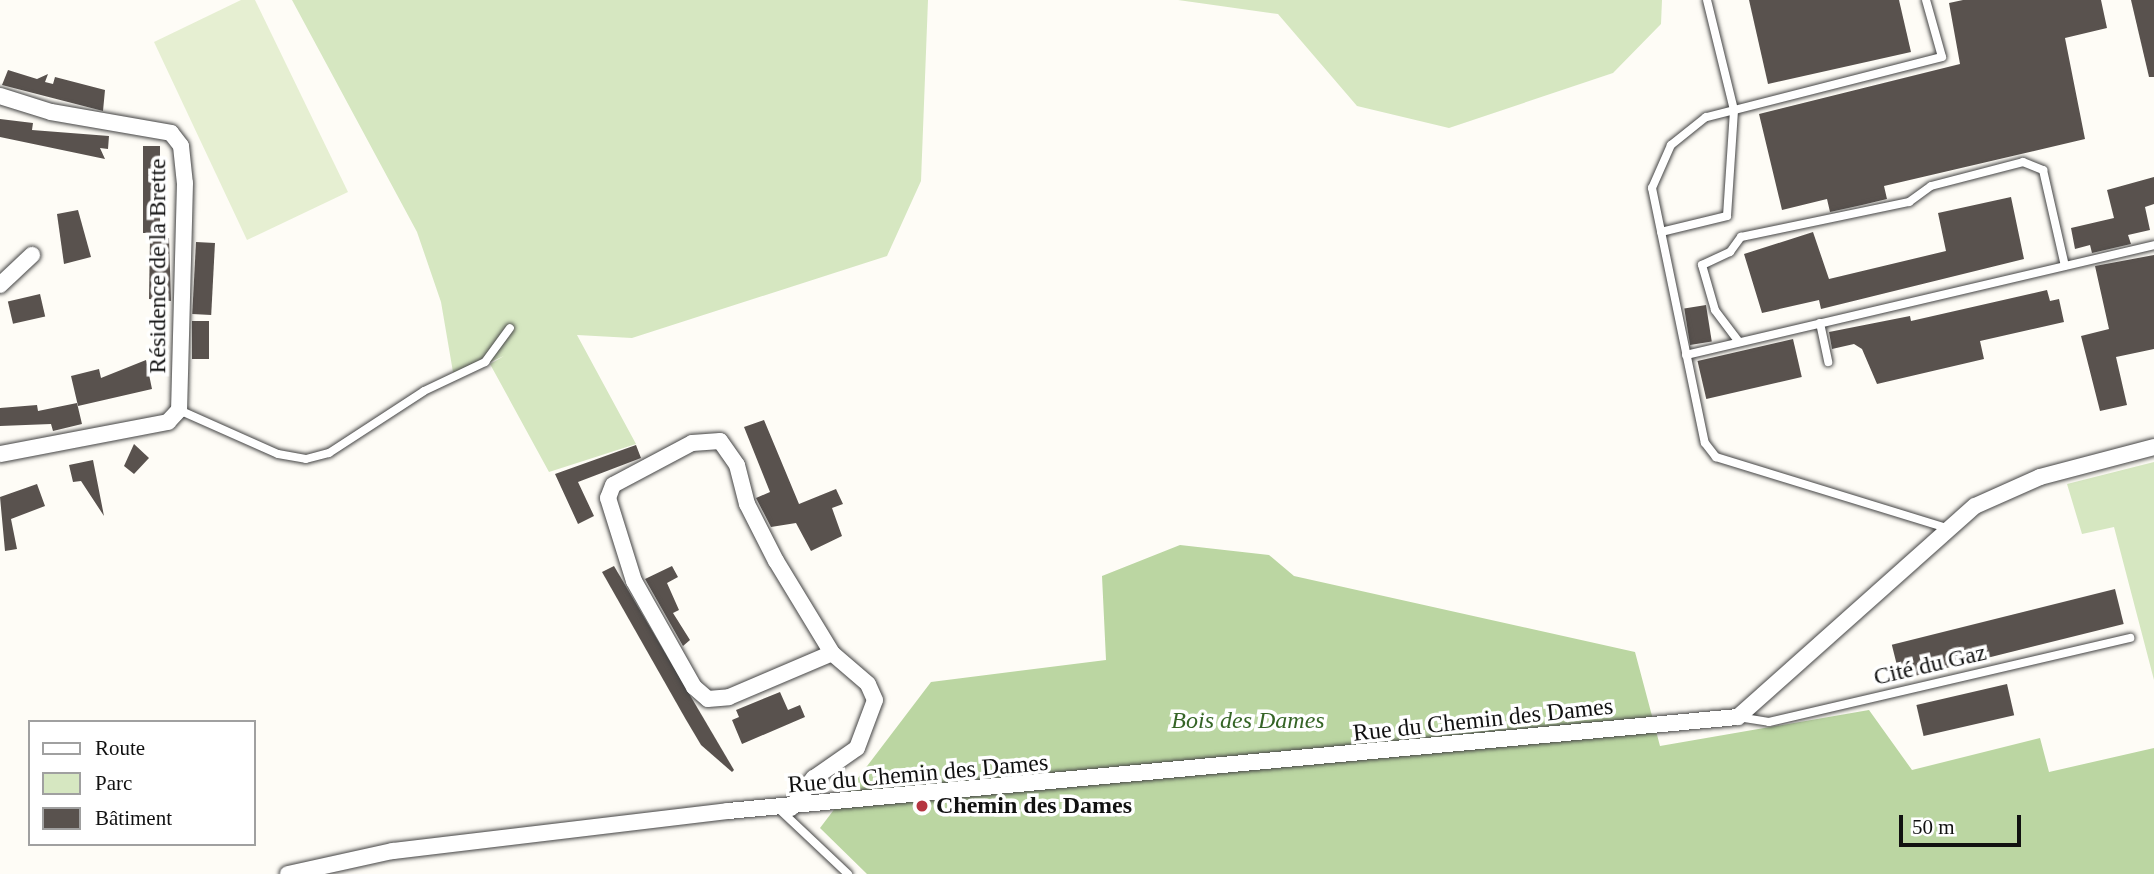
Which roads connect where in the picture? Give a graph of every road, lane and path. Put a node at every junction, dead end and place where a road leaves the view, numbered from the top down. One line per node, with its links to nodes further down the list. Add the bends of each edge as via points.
1 (1707, 0): 4 (lane)
2 (1926, 0): 4 (lane, via 1942,57)
3 (0, 96): 15 (street, Résidence de la Brette, via 51,112 154,127 171,133 181,146)
4 (1734, 110): 5 (lane, via 1706,117 1658,163 1652,188); 5 (lane, via 1727,216)
5 (1661, 232): 13 (lane)
6 (2154, 245): 8 (lane)
7 (32, 256): 9 (street)
8 (2065, 266): 10 (lane); 12 (lane, via 2043,170 2023,162 1931,186 1909,202 1741,237 1730,252 1702,265 1715,310)
9 (0, 285)
10 (1820, 323): 12 (lane); 14 (lane)
11 (510, 328): 15 (lane, via 485,362 424,391 329,453 306,459 278,454)
12 (1740, 342): 13 (lane)
13 (1686, 355): 18 (lane, via 1705,443 1716,457)
14 (1828, 362)
15 (179, 410): 17 (street, via 168,422)
16 (2154, 447): 18 (street, via 2005,490)
17 (0, 454)
18 (1950, 529): 21 (street)
19 (2130, 638): 21 (lane, Cité du Gaz, via 1769,722)
20 (832, 653): 20 (street, via 729,697 708,699 694,687 634,580 608,498 613,485 692,443 720,441 737,465 747,504 776,561); 22 (street, via 868,684 875,700 870,725 856,748 814,778)
21 (1738, 717): 22 (street, Rue du Chemin des Dames)
22 (785, 809): 23 (street, Rue du Chemin des Dames, via 394,850); 24 (lane)
23 (288, 874)
24 (848, 874)

